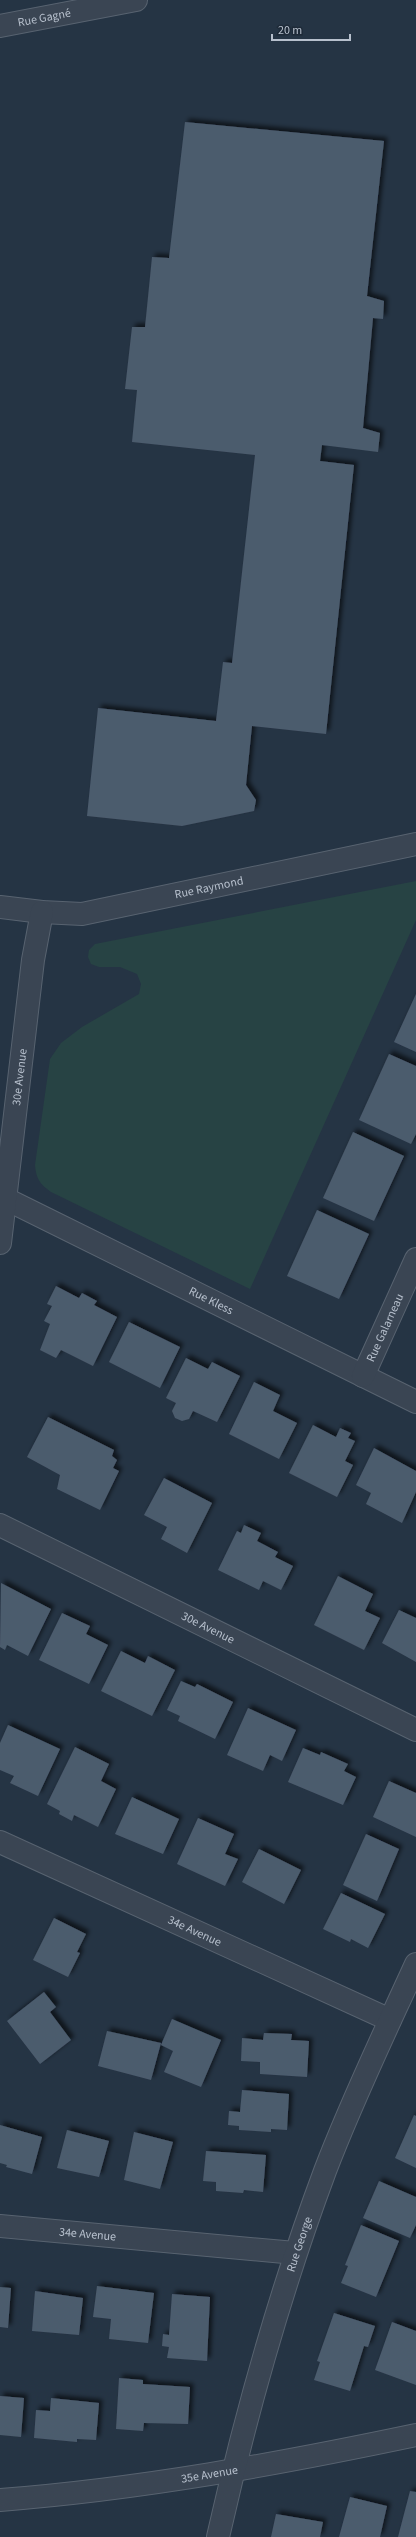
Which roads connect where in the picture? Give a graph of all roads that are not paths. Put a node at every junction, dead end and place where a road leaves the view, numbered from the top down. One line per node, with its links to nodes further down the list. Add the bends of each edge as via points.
1 (136, 0): 2 (street, Rue Gagné)
2 (0, 26)
3 (416, 844): 5 (street, Rue Raymond, via 82,914)
4 (0, 907): 5 (street, Rue Raymond)
5 (42, 912): 6 (street, 30e Avenue, via 33,960)
6 (6, 1199): 7 (street, 30e Avenue); 9 (street, Rue Kless)
7 (0, 1243)
8 (416, 1258): 9 (street, Rue Galarneau)
9 (363, 1376): 10 (street, Rue Kless)
10 (416, 1402)
11 (0, 1525): 12 (street, 30e Avenue)
12 (416, 1730)
13 (0, 1842): 15 (street, 34e Avenue)
14 (416, 1964): 15 (street, Rue George)
15 (390, 2020): 17 (street, Rue George, via 326,2169)
16 (0, 2226): 17 (street, 34e Avenue)
17 (295, 2253): 19 (street, Rue George)
18 (416, 2435): 19 (street, 35e Avenue)
19 (234, 2470): 20 (street, 35e Avenue); 21 (street, Rue George)
20 (0, 2500)
21 (218, 2537)

